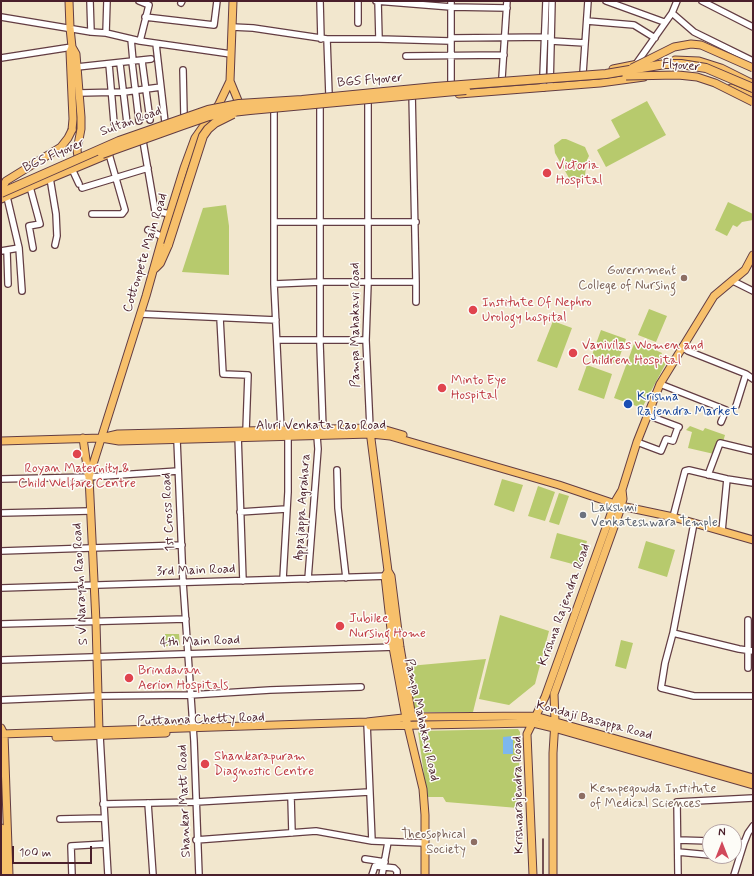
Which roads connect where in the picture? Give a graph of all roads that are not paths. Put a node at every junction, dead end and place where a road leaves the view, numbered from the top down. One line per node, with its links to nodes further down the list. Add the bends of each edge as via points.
1 (69, 1): 30 (main road)
2 (90, 1): 31 (street)
3 (107, 1): 32 (street)
4 (138, 1): 24 (street, via 149,5)
5 (217, 1): 24 (street, via 214,25)
6 (233, 1): 28 (main road, Cottonpete Main Road)
7 (320, 1): 37 (street)
8 (358, 1): 27 (street)
9 (378, 1): 18 (street); 38 (street)
10 (471, 1): 20 (street)
11 (507, 1): 21 (street)
12 (546, 1): 34 (street)
13 (552, 1): 34 (street)
14 (588, 1): 25 (street)
15 (606, 1): 26 (street)
16 (677, 1): 22 (street)
17 (702, 1): 29 (street)
18 (410, 2): 19 (street)
19 (451, 4): 20 (street); 39 (street)
20 (471, 8): 21 (street)
21 (507, 8): 33 (street)
22 (672, 13): 26 (street); 51 (street, via 694,32)
23 (1, 17): 30 (street)
24 (145, 17): 40 (street)
25 (587, 22): 35 (street, via 634,25); 41 (street)
26 (664, 22): 35 (street)
27 (358, 23)
28 (232, 27): 37 (street); 44 (main road, Cottonpete Main Road)
29 (753, 27)
30 (70, 28): 31 (street); 43 (main road)
31 (91, 32): 32 (street)
32 (106, 33): 36 (street)
33 (506, 37): 34 (street); 39 (street); 47 (street)
34 (549, 38): 41 (street); 61 (street)
35 (655, 38): 55 (street)
36 (131, 39): 40 (street); 52 (street)
37 (324, 39): 38 (street); 76 (street)
38 (379, 39): 39 (street)
39 (450, 39): 46 (street)
40 (140, 41): 42 (street)
41 (585, 43): 59 (street)
42 (156, 44): 44 (street); 67 (street)
43 (72, 46): 48 (street); 56 (main road, via 76,53); 103 (main road, BGS Flyover, bridge, via 72,130 61,147 6,181)
44 (231, 54): 63 (main road, Cottonpete Main Road)
45 (406, 56): 46 (street)
46 (450, 56): 47 (street); 64 (street)
47 (504, 56): 62 (street)
48 (1, 58)
49 (151, 59): 52 (street)
50 (142, 61): 70 (street)
51 (753, 61)
52 (132, 62): 56 (street); 71 (street)
53 (109, 64): 72 (street)
54 (120, 64): 73 (street)
55 (636, 64): 59 (main road, Sultan Road); 65 (main road, Sultan Road, via 670,60 699,61 721,68)
56 (77, 67): 75 (main road)
57 (753, 68): 60 (main road, bridge, via 701,45 691,44 674,47)
58 (183, 70): 85 (street)
59 (582, 73): 61 (main road, Sultan Road)
60 (626, 74): 69 (highway, BGS Flyover, bridge, via 665,64 681,64 706,68); 74 (highway, BGS Flyover, bridge, via 664,68 689,69 717,76); 80 (main road, Flyover, bridge, via 697,77); 83 (highway, BGS Flyover, bridge, via 303,106); 103 (highway, BGS Flyover, bridge, via 369,92 221,107 119,141)
61 (546, 76): 62 (main road, Sultan Road); 68 (street)
62 (502, 78): 64 (main road, Sultan Road)
63 (230, 81): 81 (main road, Cottonpete Main Road); 83 (main road, Cottonpete Main Road)
64 (451, 82): 66 (main road, Sultan Road)
65 (753, 84)
66 (411, 85): 76 (main road, Sultan Road); 78 (street)
67 (161, 87): 70 (street); 90 (street)
68 (547, 87): 77 (main road, via 685,72 716,80); 78 (main road)
69 (753, 88)
70 (146, 89): 71 (street); 87 (street)
71 (135, 91): 73 (street); 88 (street)
72 (111, 92): 73 (street); 75 (street); 91 (street)
73 (124, 92): 89 (street)
74 (753, 92)
75 (79, 93): 96 (main road, via 81,125)
76 (329, 95): 83 (main road, Sultan Road)
77 (753, 97)
78 (412, 98): 79 (main road); 108 (street)
79 (368, 102): 82 (main road); 109 (street, Pampa Mahakavi Road)
80 (753, 102)
81 (219, 104): 83 (main road, Sultan Road); 85 (main road, Sultan Road); 86 (main road, Cottonpete Main Road)
82 (320, 106): 84 (main road); 107 (street)
83 (239, 107): 103 (highway, BGS Flyover, bridge, via 77,163); 117 (highway, bridge, via 215,123 203,136 168,245)
84 (274, 110): 86 (main road); 106 (street)
85 (186, 115): 90 (main road, Sultan Road); 92 (main road)
86 (210, 118): 92 (main road); 93 (main road, Cottonpete Main Road)
87 (150, 120)
88 (139, 121)
89 (127, 122)
90 (165, 122): 96 (main road, Sultan Road, via 143,128)
91 (114, 123)
92 (192, 124): 93 (main road); 94 (main road)
93 (195, 138): 105 (main road, Cottonpete Main Road)
94 (143, 141): 95 (main road); 98 (street)
95 (109, 154): 97 (main road); 101 (street)
96 (77, 157): 97 (main road); 103 (main road, Sultan Road, via 10,185)
97 (80, 166): 99 (main road)
98 (148, 168): 101 (street); 105 (street, via 154,211)
99 (72, 169): 100 (main road); 101 (street, via 80,186)
100 (50, 178): 102 (main road); 112 (street, via 56,214)
101 (116, 178): 104 (street, via 125,210 122,214)
102 (30, 187): 103 (main road); 114 (street, via 40,224 29,226)
103 (2, 194): 113 (street)
104 (92, 214)
105 (170, 214): 111 (main road, Cottonpete Main Road)
106 (274, 222): 107 (street); 123 (street)
107 (320, 222): 109 (street); 119 (street)
108 (416, 222): 109 (street); 120 (street)
109 (368, 223): 121 (street, Pampa Mahakavi Road)
110 (148, 230): 111 (street)
111 (163, 237): 117 (main road, Cottonpete Main Road)
112 (56, 245)
113 (19, 248): 115 (street); 125 (street)
114 (33, 248)
115 (4, 251): 122 (street)
116 (753, 255): 118 (main road, via 745,270)
117 (155, 268): 127 (main road, Cottonpete Main Road)
118 (733, 281): 124 (street); 133 (main road, via 714,296)
119 (320, 282): 121 (street); 123 (street); 131 (street)
120 (416, 282): 121 (street); 126 (street)
121 (368, 283): 132 (street, Pampa Mahakavi Road)
122 (8, 284)
123 (274, 284): 129 (street)
124 (753, 291)
125 (22, 292)
126 (416, 302)
127 (140, 314): 128 (street); 148 (main road, Cottonpete Main Road)
128 (220, 318): 129 (street); 143 (street, via 223,374 248,375)
129 (276, 320): 130 (street)
130 (277, 340): 131 (street); 141 (street)
131 (320, 340): 132 (street); 140 (street)
132 (366, 340): 144 (street, Pampa Mahakavi Road)
133 (682, 347): 134 (street); 136 (main road)
134 (746, 374): 135 (street); 137 (street)
135 (753, 379)
136 (660, 384): 138 (main road); 139 (street, via 726,410)
137 (736, 406)
138 (647, 415): 152 (main road); 152 (street, via 679,427 673,441 666,439 661,451)
139 (721, 422)
140 (322, 429): 141 (main road, Aluri Venkata Rao Road); 144 (main road, Aluri Venkata Rao Road)
141 (281, 430): 143 (main road, Aluri Venkata Rao Road)
142 (238, 431): 143 (main road, Aluri Venkata Rao Road); 148 (main road, Aluri Venkata Rao Road, via 118,434); 149 (street)
143 (246, 431)
144 (370, 431): 145 (main road, Aluri Venkata Rao Road); 161 (main road, Aluri Venkata Rao Road); 161 (main road, Aluri Venkata Rao Road, via 379,428 577,485); 173 (main road, Pampa Mahakavi Road)
145 (317, 436): 146 (main road, Aluri Venkata Rao Road); 176 (street, Appajappa Agrahara)
146 (288, 437): 149 (main road, Aluri Venkata Rao Road); 162 (street)
147 (83, 438): 148 (main road, Aluri Venkata Rao Road); 151 (main road, Aluri Venkata Rao Road); 157 (main road)
148 (100, 438): 150 (main road, Aluri Venkata Rao Road, via 119,441); 157 (main road, S V Narayan Rao Road)
149 (238, 439): 150 (main road, Aluri Venkata Rao Road); 164 (street)
150 (177, 440): 155 (street, 1st Cross Road)
151 (1, 441)
152 (637, 442): 161 (main road)
153 (753, 451): 156 (street, via 720,443)
154 (337, 470): 174 (street, via 338,508)
155 (178, 471): 157 (street); 170 (street, 1st Cross Road)
156 (708, 474): 159 (street); 166 (street, via 685,471)
157 (89, 477): 158 (street); 163 (main road, S V Narayan Rao Road)
158 (1, 479)
159 (728, 479): 160 (street); 168 (street)
160 (753, 483)
161 (620, 504): 166 (main road, Aluri Venkata Rao Road); 197 (main road, Krishna Rajendra Road, via 545,697); 200 (main road, Krishna Rajendra Road, via 554,694)
162 (286, 509): 164 (street); 175 (street)
163 (90, 511): 165 (street); 171 (main road, S V Narayan Rao Road)
164 (240, 512): 177 (street)
165 (1, 513)
166 (673, 517): 167 (main road, Aluri Venkata Rao Road)
167 (694, 523): 168 (main road, Aluri Venkata Rao Road); 185 (street)
168 (722, 531): 169 (main road, Aluri Venkata Rao Road)
169 (753, 540)
170 (182, 545): 171 (street); 178 (street, 1st Cross Road)
171 (92, 548): 172 (street); 179 (main road, S V Narayan Rao Road)
172 (1, 551)
173 (388, 574): 174 (street, 3rd Main Road); 186 (main road, Pampa Mahakavi Road)
174 (346, 578): 176 (street, 3rd Main Road)
175 (283, 579): 176 (street, 3rd Main Road); 177 (street, 3rd Main Road)
176 (308, 579)
177 (243, 581): 178 (street, 3rd Main Road)
178 (183, 582): 179 (street, 3rd Main Road); 181 (street, Shankar Matt Road)
179 (94, 585): 180 (street, 3rd Main Road); 183 (main road, S V Narayan Rao Road)
180 (1, 588)
181 (186, 618): 183 (street); 188 (street, Shankar Matt Road)
182 (748, 620): 187 (street)
183 (96, 622): 184 (street); 189 (main road, S V Narayan Rao Road)
184 (1, 624)
185 (673, 633): 187 (street); 195 (street, via 661,688 694,696)
186 (397, 647): 188 (street, 4th Main Road); 198 (main road, Pampa Mahakavi Road)
187 (751, 650): 191 (street)
188 (188, 654): 189 (street, 4th Main Road); 193 (street, Shankar Matt Road)
189 (97, 657): 190 (street, 4th Main Road); 194 (main road, S V Narayan Rao Road)
190 (1, 660)
191 (748, 668)
192 (361, 687): 193 (street)
193 (190, 695): 194 (street); 201 (street, Shankar Matt Road)
194 (98, 696): 196 (street); 202 (main road, S V Narayan Rao Road)
195 (753, 696)
196 (1, 700)
197 (534, 719): 198 (main road, Kondaji Basappa Road); 200 (main road, Kondaji Basappa Road); 244 (main road, Krishnarajendra Road, via 527,734)
198 (405, 721): 199 (main road, Puttanna Chetty Road); 225 (main road, Pampa Mahakavi Road, via 423,789)
199 (367, 724): 201 (main road, Puttanna Chetty Road); 206 (street)
200 (554, 724): 204 (main road, Kondaji Basappa Road); 205 (main road, Kondaji Basappa Road); 245 (main road, Krishna Rajendra Road)
201 (193, 730): 202 (main road, Puttanna Chetty Road); 209 (street, Shankar Matt Road)
202 (100, 733): 203 (main road, Puttanna Chetty Road); 211 (street)
203 (2, 735): 235 (main road)
204 (753, 778)
205 (753, 785)
206 (369, 792): 207 (street); 221 (street)
207 (291, 797): 209 (street); 216 (street)
208 (753, 798): 219 (street, via 677,802)
209 (196, 802): 210 (street); 218 (street, Shankar Matt Road)
210 (148, 803): 211 (street); 238 (street)
211 (103, 804): 213 (street)
212 (60, 818): 213 (street)
213 (104, 818): 226 (street)
214 (753, 826): 220 (street)
215 (1, 828): 230 (main road)
216 (292, 833): 218 (street); 221 (street, via 316,831)
217 (753, 838): 220 (street)
218 (196, 840): 239 (street, Shankar Matt Road)
219 (678, 840): 222 (street); 228 (street)
220 (745, 840): 223 (street); 227 (street)
221 (372, 841): 224 (street)
222 (702, 841)
223 (742, 841)
224 (388, 842): 225 (street); 232 (street)
225 (425, 843): 243 (main road, Pampa Mahakavi Road)
226 (106, 844): 236 (street, via 71,846); 237 (street)
227 (742, 845)
228 (678, 852): 229 (street); 246 (street)
229 (702, 854)
230 (1, 855): 234 (main road)
231 (365, 859): 232 (street)
232 (384, 864): 240 (street, via 375,866); 241 (street); 242 (street, via 397,870)
233 (735, 864): 247 (street)
234 (2, 875)
235 (9, 875)
236 (72, 875)
237 (108, 875)
238 (153, 875)
239 (198, 875)
240 (372, 875)
241 (382, 875)
242 (397, 875)
243 (425, 875)
244 (533, 875)
245 (553, 875)
246 (678, 875)
247 (734, 875)

